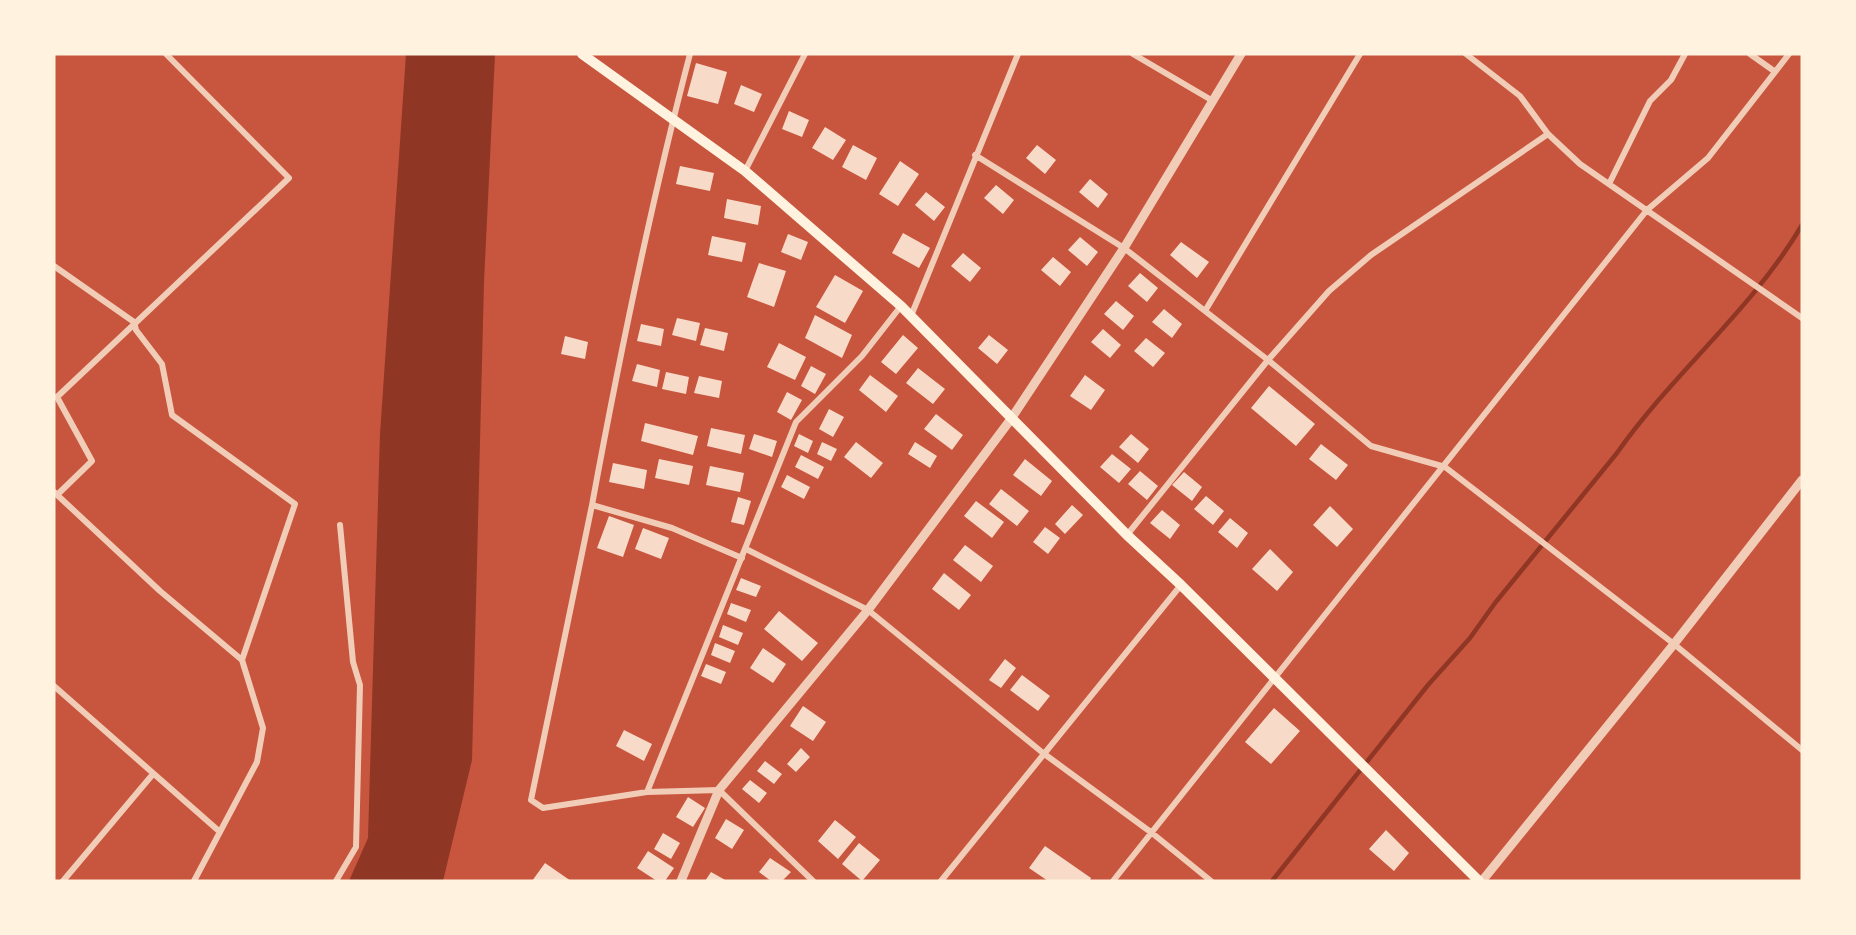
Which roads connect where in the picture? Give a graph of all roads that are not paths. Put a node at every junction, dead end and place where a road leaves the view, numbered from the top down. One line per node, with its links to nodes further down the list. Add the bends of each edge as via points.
1 (166, 54): 27 (street, via 289,178)
2 (582, 54): 15 (main road)
3 (690, 54): 15 (street)
4 (805, 54): 18 (street)
5 (1018, 54): 17 (street)
6 (1133, 54): 14 (street)
7 (1241, 54): 14 (street)
8 (1360, 54): 24 (street)
9 (1466, 54): 16 (street, via 1520,96)
10 (1685, 54): 19 (street, via 1671,80 1650,101)
11 (1750, 54): 13 (street)
12 (1789, 54): 13 (street)
13 (1774, 71): 20 (street, via 1708,158)
14 (1213, 101): 21 (street)
15 (673, 118): 18 (main road); 33 (street, via 621,347)
16 (1548, 134): 19 (street); 28 (street, via 1371,255 1329,291)
17 (975, 155): 21 (street); 25 (street)
18 (745, 171): 23 (main road)
19 (1609, 184): 20 (street)
20 (1647, 210): 26 (street); 30 (street)
21 (1124, 248): 24 (street); 29 (street)
22 (54, 266): 27 (street)
23 (901, 306): 25 (main road); 36 (street, via 862,356 796,422)
24 (1205, 311): 28 (street)
25 (911, 316): 29 (main road)
26 (1802, 318)
27 (134, 322): 32 (street, via 57,398 92,461); 41 (street, via 135,330 162,364 172,415 295,504)
28 (1268, 360): 30 (street, via 1371,446); 35 (street)
29 (1011, 419): 35 (main road); 39 (street)
30 (1445, 467): 40 (street); 42 (street)
31 (1802, 480): 40 (street)
32 (56, 494): 41 (street, via 160,591)
33 (592, 505): 37 (street, via 672,528); 48 (street, via 531,800 543,808)
34 (340, 525): 53 (street, via 353,662 360,685 357,847)
35 (1127, 535): 38 (main road)
36 (746, 549): 37 (street); 39 (street)
37 (742, 558): 48 (street)
38 (1181, 585): 42 (main road); 45 (street)
39 (868, 610): 45 (street); 47 (street)
40 (1674, 644): 44 (street); 59 (street)
41 (242, 660): 49 (street, via 263,728 256,762)
42 (1274, 677): 50 (street); 59 (main road)
43 (54, 686): 46 (street)
44 (1802, 750)
45 (1043, 753): 50 (street); 56 (street)
46 (153, 774): 49 (street); 51 (street)
47 (719, 790): 48 (street); 54 (street); 55 (street)
48 (647, 792)
49 (220, 832): 52 (street)
50 (1152, 832): 57 (street); 58 (street)
51 (63, 881)
52 (194, 881)
53 (336, 881)
54 (681, 881)
55 (813, 881)
56 (941, 881)
57 (1113, 881)
58 (1211, 881)
59 (1481, 881)

